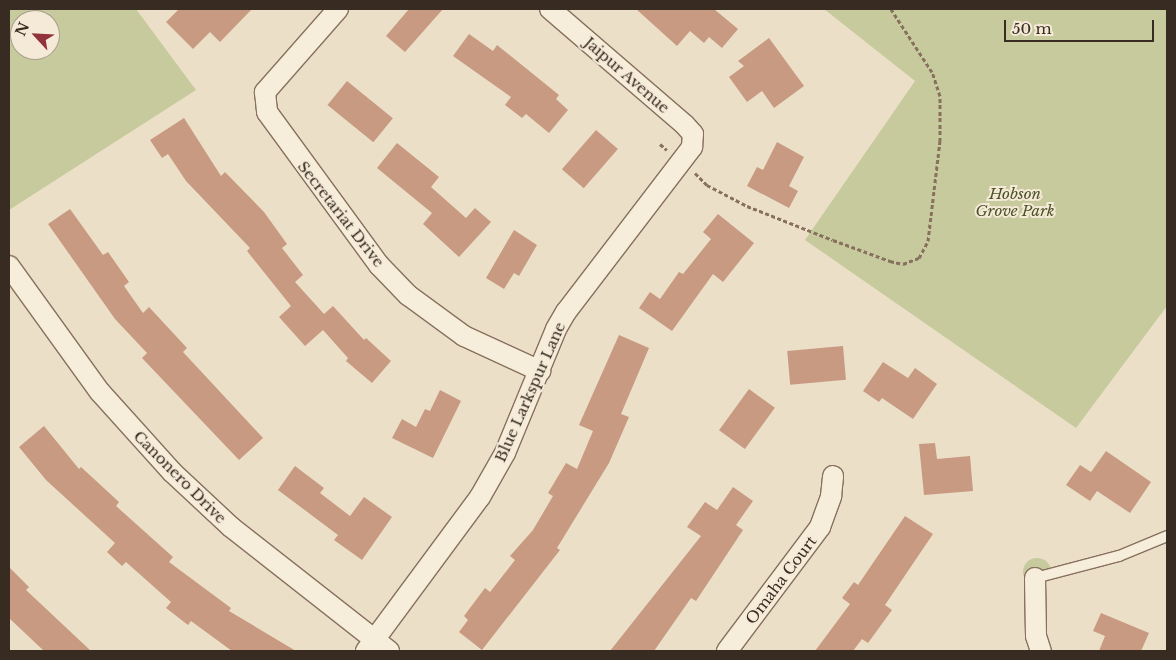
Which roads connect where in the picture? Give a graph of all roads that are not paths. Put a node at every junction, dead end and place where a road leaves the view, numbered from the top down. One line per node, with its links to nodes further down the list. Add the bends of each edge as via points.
1 (338, 9): 5 (street, Secretariat Drive, via 265,92 267,112 379,265 408,295 464,336)
2 (550, 9): 3 (street, Jaipur Avenue, via 685,125 693,134)
3 (692, 147): 5 (street, Blue Larkspur Lane, via 566,312)
4 (11, 273): 9 (street, Canonero Drive, via 100,392 172,472 231,527)
5 (540, 371): 9 (street, Blue Larkspur Lane, via 505,453 480,497)
6 (833, 476): 10 (street, Omaha Court, via 831,496 816,533)
7 (1167, 536): 8 (lane, via 1119,556)
8 (1035, 578): 11 (street, via 1036,636)
9 (376, 648)
10 (727, 651)
11 (1041, 651)

